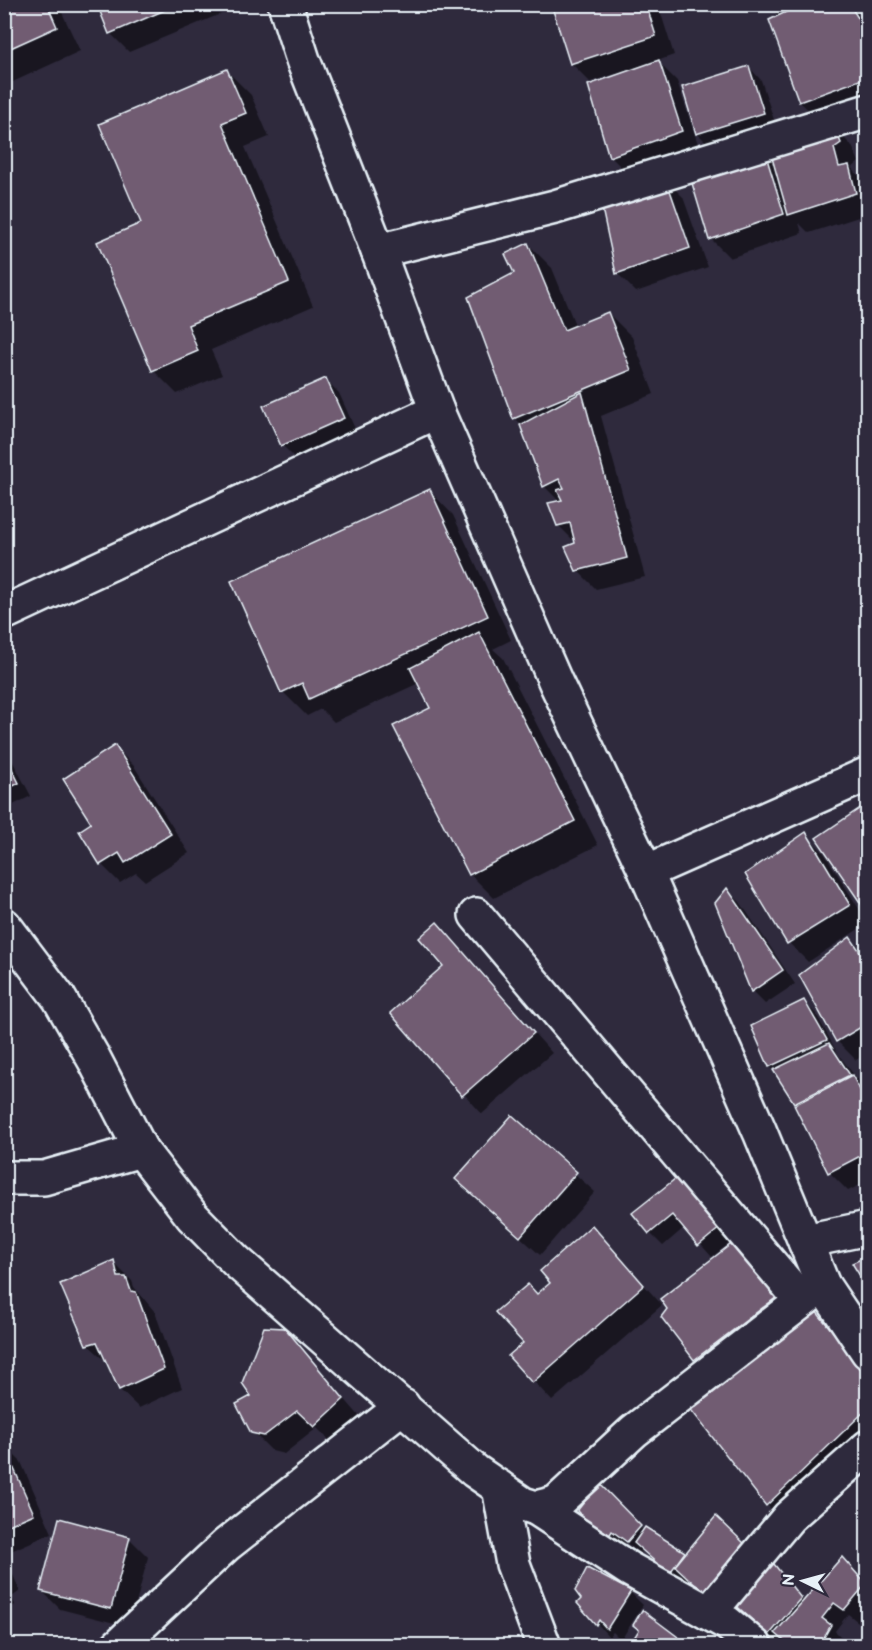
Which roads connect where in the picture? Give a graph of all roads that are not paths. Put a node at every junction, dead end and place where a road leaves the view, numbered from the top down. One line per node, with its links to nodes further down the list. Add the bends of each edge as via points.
1 (285, 4): 3 (street)
2 (867, 111): 3 (street, via 555,207)
3 (378, 251): 4 (street)
4 (437, 411): 5 (street); 7 (street, via 556,683)
5 (4, 613)
6 (867, 774): 7 (street)
7 (646, 872): 13 (street)
8 (476, 915): 14 (street)
9 (4, 925): 10 (street, via 59,998)
10 (141, 1150): 11 (street, via 44,1179); 16 (street, via 192,1216 236,1261)
11 (4, 1178)
12 (867, 1228): 13 (street)
13 (805, 1240): 14 (street)
14 (812, 1293): 15 (street); 19 (street, via 633,1431 556,1503)
15 (867, 1352)
16 (403, 1406): 18 (street, via 475,1471); 21 (street, via 226,1545)
17 (867, 1447): 20 (street, via 789,1517)
18 (499, 1487): 19 (street, via 522,1504); 22 (street, via 513,1564)
19 (536, 1508): 20 (street, via 629,1569)
20 (709, 1613): 23 (street)
21 (118, 1646)
22 (544, 1646)
23 (755, 1646)

